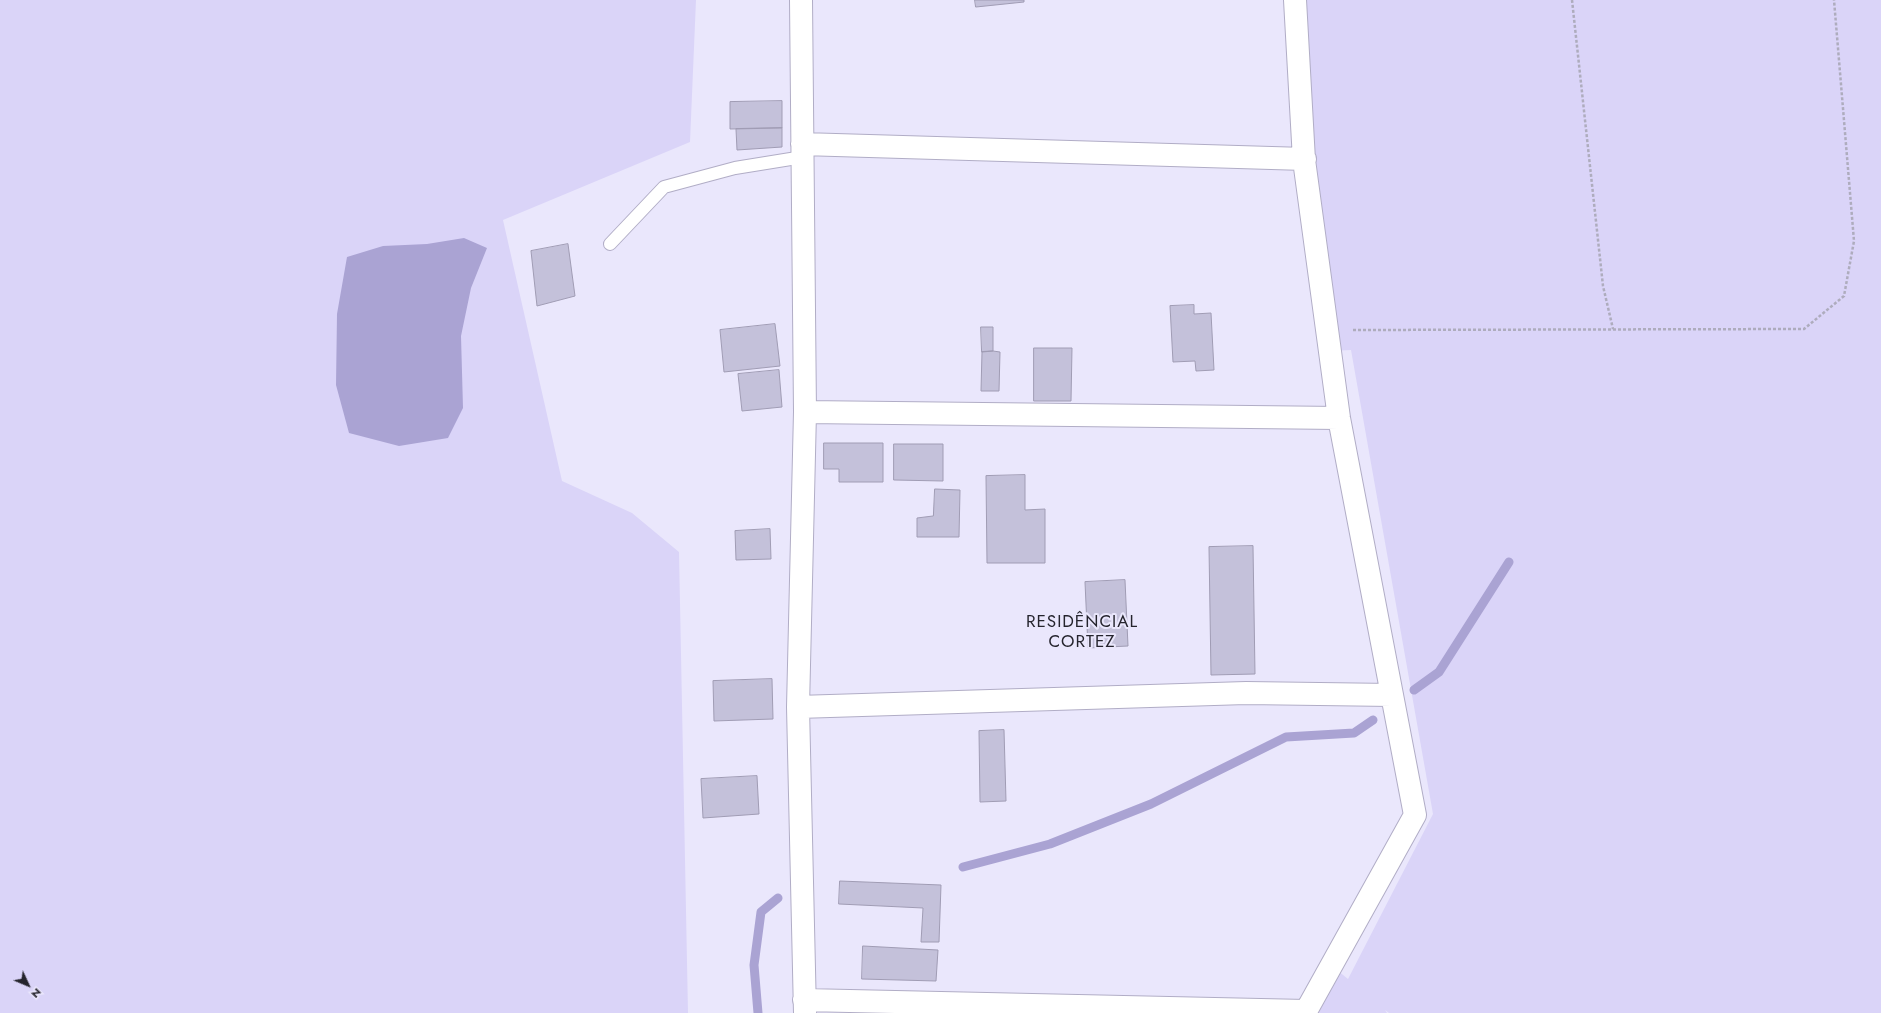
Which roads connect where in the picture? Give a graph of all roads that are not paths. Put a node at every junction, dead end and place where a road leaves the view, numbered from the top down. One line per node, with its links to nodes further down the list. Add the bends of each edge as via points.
1 (801, 0): 3 (street)
2 (1295, 0): 4 (street)
3 (802, 150): 4 (street); 5 (lane, via 664,187); 6 (street)
4 (1305, 159): 7 (street)
5 (610, 244)
6 (805, 412): 7 (street); 9 (street)
7 (1339, 418): 8 (street)
8 (1392, 695): 9 (street, via 1246,693); 11 (street, via 1415,815)
9 (798, 707): 10 (street)
10 (805, 1007): 11 (street)
11 (1306, 1012)

